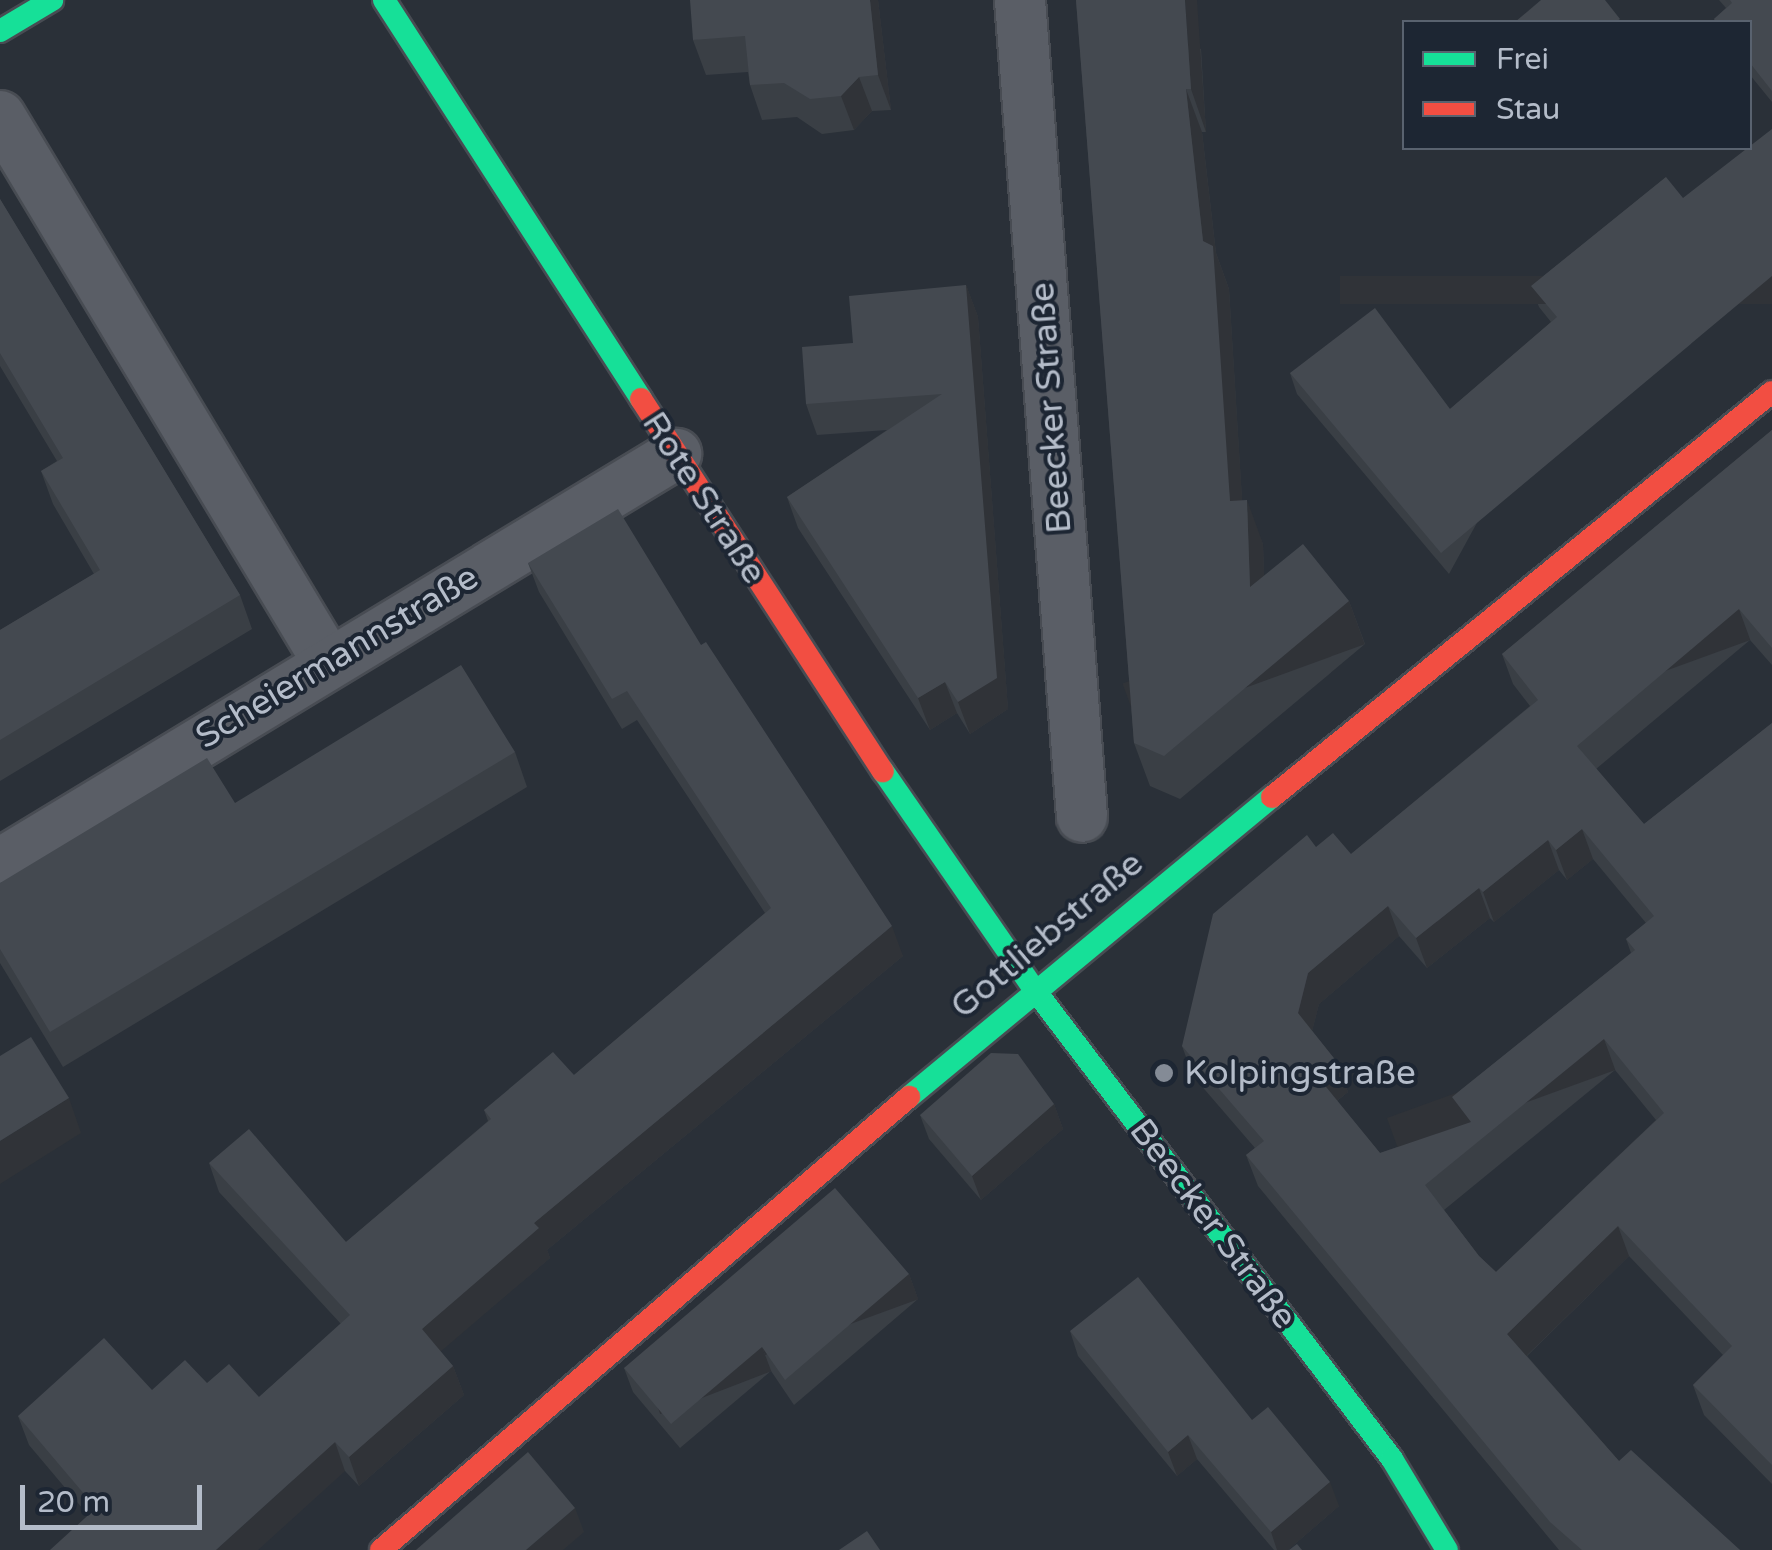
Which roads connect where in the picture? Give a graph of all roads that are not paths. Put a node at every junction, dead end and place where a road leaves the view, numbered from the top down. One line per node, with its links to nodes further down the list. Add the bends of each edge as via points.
1 (52, 0): 4 (street)
2 (384, 0): 7 (street, Rote Straße)
3 (1020, 0): 9 (street, Beecker Straße)
4 (0, 32)
5 (0, 116): 8 (street)
6 (1772, 392): 11 (street, Gottliebstraße)
7 (676, 454): 8 (street, Scheiermannstraße); 11 (street, Rote Straße, via 851,725)
8 (328, 662): 10 (street, Scheiermannstraße)
9 (1082, 816)
10 (0, 864)
11 (1034, 988): 12 (street, Beecker Straße); 14 (street, Gottliebstraße)
12 (1392, 1459): 13 (street, Beecker Straße); 15 (street, Beecker Straße)
13 (1469, 1537)
14 (381, 1550)
15 (1448, 1550)

